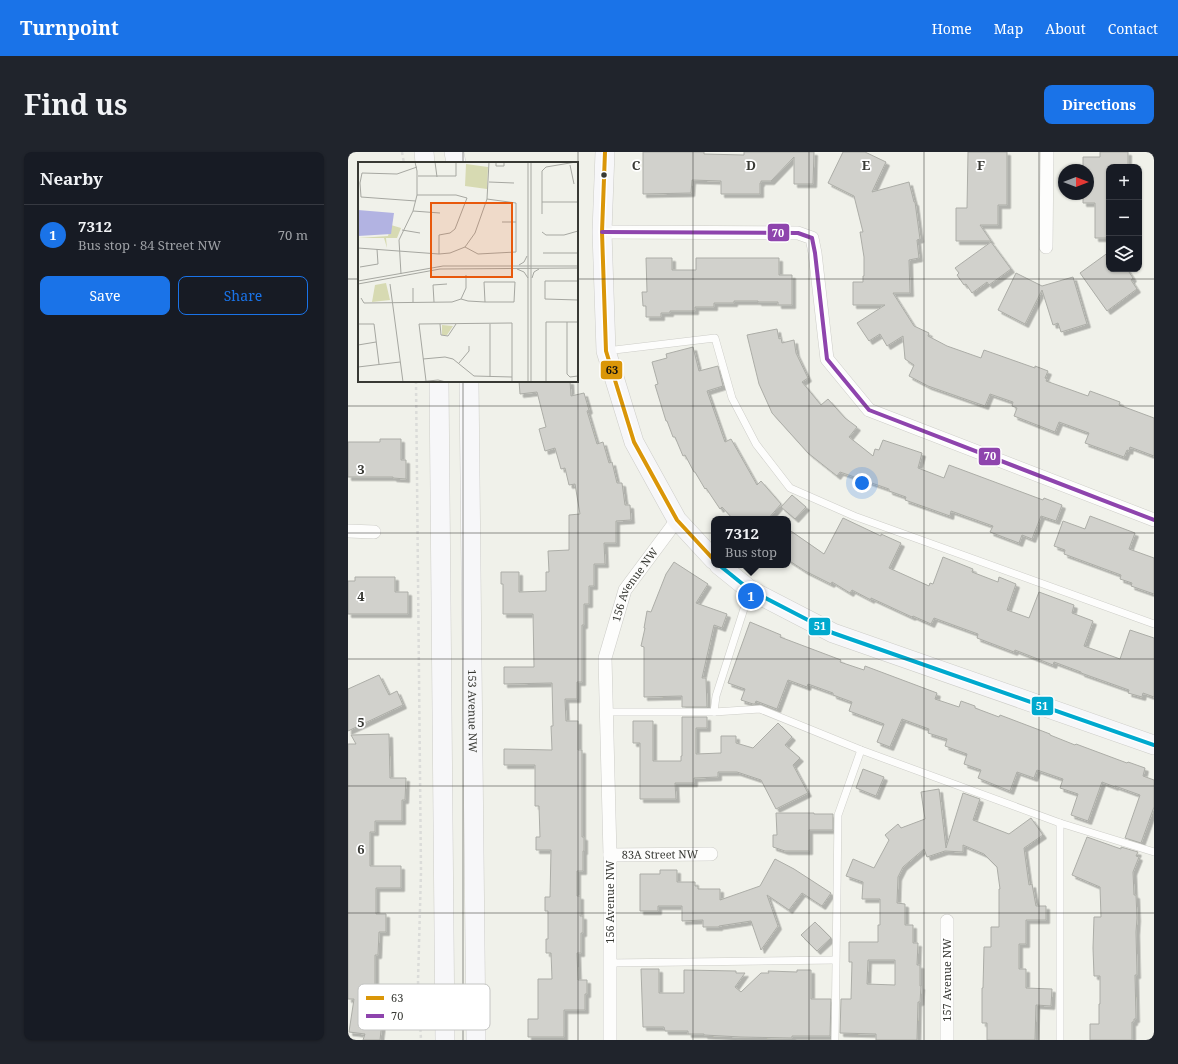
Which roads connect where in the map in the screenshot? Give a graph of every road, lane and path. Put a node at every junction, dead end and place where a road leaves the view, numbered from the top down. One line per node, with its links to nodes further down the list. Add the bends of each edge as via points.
1 (402, 152): 6 (path)
2 (424, 152): 7 (main road)
3 (454, 152): 8 (main road)
4 (605, 152): 9 (main road)
5 (1047, 152): 10 (street)
6 (404, 162)
7 (425, 162)
8 (456, 162)
9 (602, 232): 11 (main road); 16 (street, via 798,233 812,238 827,359 869,410)
10 (1046, 247)
11 (606, 351): 15 (main road, via 634,442); 22 (lane, via 715,338 732,398 756,444 790,488 854,516)
12 (416, 382): 35 (path, via 421,872)
13 (439, 382): 31 (main road)
14 (469, 382): 38 (main road, 153 Avenue NW)
15 (677, 520): 19 (main road); 23 (street, 156 Avenue NW, via 625,590 605,658)
16 (1154, 520)
17 (348, 531): 18 (street)
18 (374, 532)
19 (711, 557)
20 (723, 568): 21 (main road)
21 (750, 590): 24 (lane, via 716,696); 25 (main road, via 833,633)
22 (1154, 624)
23 (606, 712): 24 (lane); 30 (street, 156 Avenue NW)
24 (714, 712): 26 (lane, via 760,709)
25 (1154, 745)
26 (861, 750): 27 (lane); 33 (lane, via 838,815)
27 (1060, 823): 28 (lane); 50 (lane)
28 (1154, 852)
29 (711, 854): 30 (street, 83A Street NW)
30 (610, 855): 34 (street, 156 Avenue NW)
31 (444, 878): 36 (main road, via 434,934); 37 (main road)
32 (947, 921): 49 (street, 157 Avenue NW)
33 (836, 960): 34 (lane); 48 (lane)
34 (610, 963): 47 (street, 156 Avenue NW)
35 (418, 984)
36 (433, 984)
37 (445, 984)
38 (475, 984)
39 (420, 1030): 43 (path)
40 (432, 1030): 44 (main road)
41 (445, 1030): 45 (main road)
42 (476, 1030): 46 (main road, 153 Avenue NW)
43 (421, 1040)
44 (432, 1040)
45 (445, 1040)
46 (476, 1040)
47 (610, 1040)
48 (835, 1040)
49 (947, 1040)
50 (1060, 1040)

